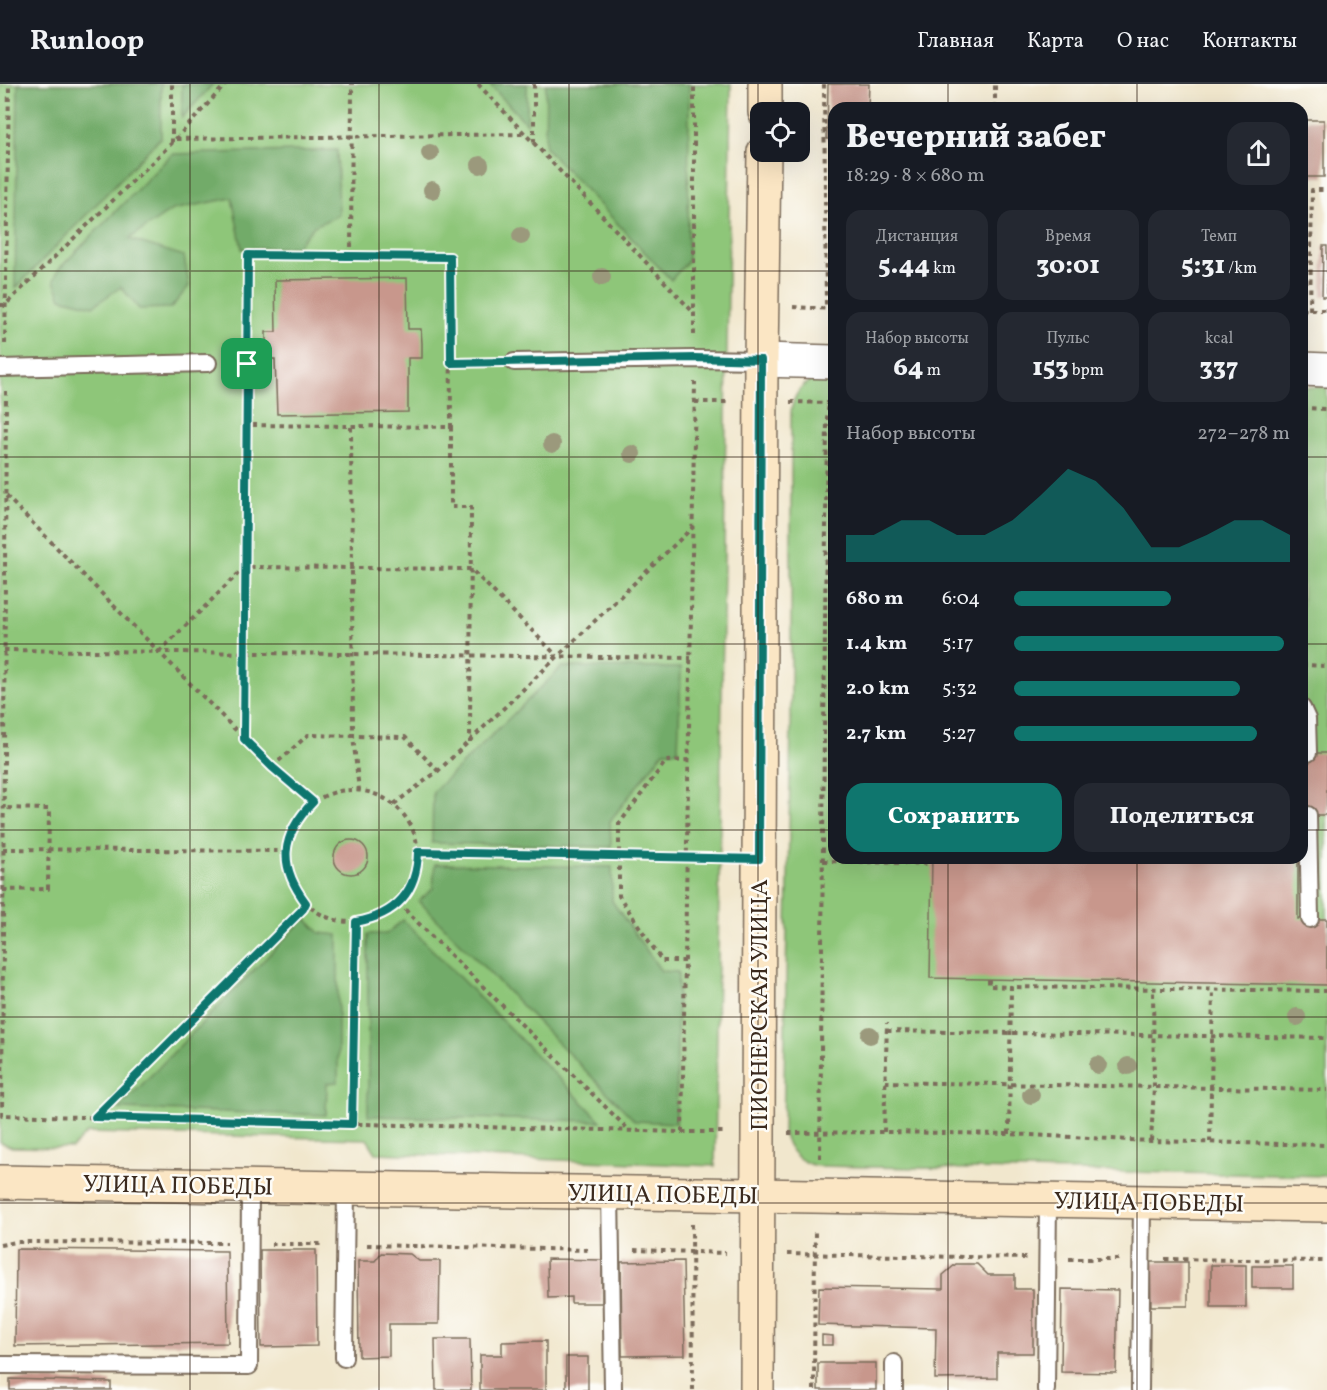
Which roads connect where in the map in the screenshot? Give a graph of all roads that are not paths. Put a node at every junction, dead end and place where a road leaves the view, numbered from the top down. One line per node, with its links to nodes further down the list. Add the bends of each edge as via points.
1 (765, 84): 2 (street)
2 (765, 102)
3 (764, 162): 4 (street, ПИОНЕРСКАЯ УЛИЦА)
4 (761, 360): 5 (lane); 6 (street); 17 (street, ПИОНЕРСКАЯ УЛИЦА)
5 (514, 362)
6 (828, 362)
7 (208, 363): 8 (lane)
8 (3, 368)
9 (1308, 369): 10 (street)
10 (1327, 370)
11 (1308, 815): 12 (lane)
12 (1310, 919)
13 (0, 1182): 14 (street, УЛИЦА ПОБЕДЫ)
14 (250, 1186): 15 (street, УЛИЦА ПОБЕДЫ); 23 (lane, via 249,1366)
15 (346, 1188): 16 (street, УЛИЦА ПОБЕДЫ); 21 (lane)
16 (610, 1192): 17 (street, УЛИЦА ПОБЕДЫ); 24 (lane)
17 (758, 1195): 18 (street, УЛИЦА ПОБЕДЫ); 25 (street, ПИОНЕРСКАЯ УЛИЦА)
18 (1048, 1201): 19 (street, УЛИЦА ПОБЕДЫ); 27 (lane)
19 (1142, 1202): 20 (street, УЛИЦА ПОБЕДЫ); 28 (lane)
20 (1327, 1205)
21 (345, 1358)
22 (894, 1363): 26 (lane)
23 (0, 1365)
24 (613, 1390)
25 (757, 1390)
26 (894, 1390)
27 (1046, 1390)
28 (1140, 1390)

